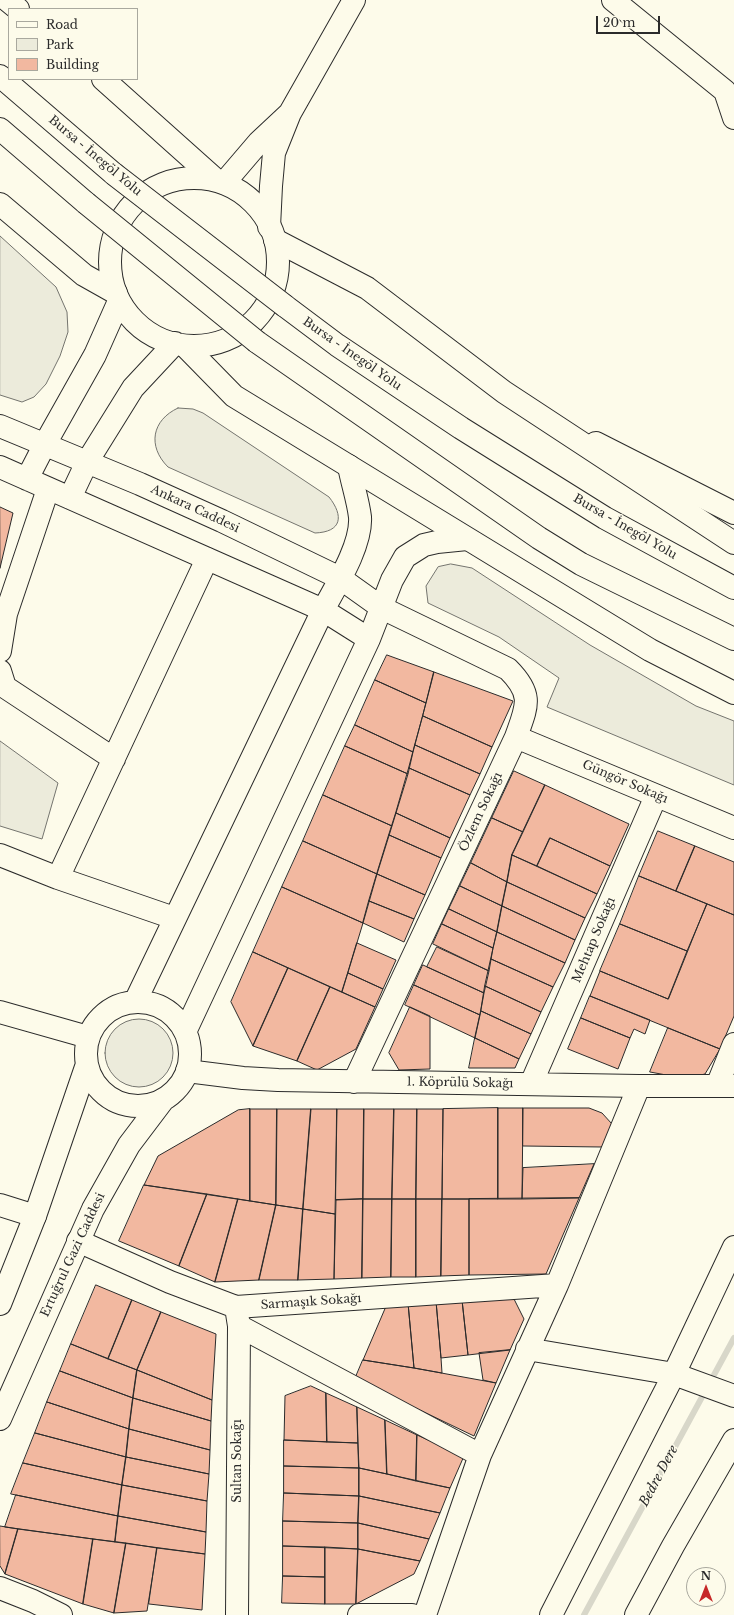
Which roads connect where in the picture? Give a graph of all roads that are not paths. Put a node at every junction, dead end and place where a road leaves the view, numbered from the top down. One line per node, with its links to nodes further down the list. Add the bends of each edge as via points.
1 (7, 0): 4 (main road)
2 (354, 0): 8 (main road)
3 (613, 0): 7 (main road)
4 (17, 8)
5 (0, 76): 30 (main road, Bursa - İnegöl Yolu, bridge, via 114,174 337,345 468,432 605,518)
6 (104, 80): 11 (main road)
7 (729, 90): 9 (main road)
8 (290, 113): 11 (main road); 13 (main road, via 274,153 271,186)
9 (734, 118)
10 (0, 129): 34 (main road, bridge, via 86,203 257,342 539,538 581,564)
11 (220, 182): 13 (main road, via 241,191 262,210); 14 (main road, via 188,177 161,184 138,199 120,220 111,247 110,274)
12 (0, 204): 14 (main road, via 84,274)
13 (272, 234): 15 (main road, via 279,263 274,291 261,315 240,334 214,344); 16 (main road, via 367,288 504,392)
14 (118, 297): 15 (main road, via 136,323 158,339); 18 (main road, via 95,355)
15 (180, 345): 19 (main road, via 134,388); 20 (main road, via 234,396)
16 (536, 413): 25 (main road); 27 (main road)
17 (0, 426): 18 (main road, Ankara Caddesi)
18 (45, 444): 19 (main road, Ankara Caddesi); 22 (main road)
19 (87, 462): 24 (main road); 29 (main road, Ankara Caddesi, via 222,521)
20 (349, 466): 26 (main road); 29 (main road, via 360,518 358,539)
21 (0, 467): 22 (main road)
22 (27, 479): 23 (main road)
23 (48, 489): 24 (main road); 35 (main road, via 6,614)
24 (70, 498): 28 (main road)
25 (734, 513)
26 (468, 539): 31 (main road, via 424,545 405,556 392,580); 37 (main road, via 650,650)
27 (734, 543)
28 (207, 559): 32 (main road); 39 (main road)
29 (340, 578): 31 (main road, Ankara Caddesi); 32 (main road)
30 (734, 588)
31 (382, 608): 33 (main road); 38 (main road, Özlem Sokağı, via 508,669 526,697 526,707)
32 (323, 610): 33 (main road); 44 (main road)
33 (369, 639): 47 (main road)
34 (734, 639)
35 (0, 650)
36 (0, 671): 39 (main road, via 5,687)
37 (734, 693)
38 (516, 737): 40 (main road, Güngör Sokağı); 52 (main road, Özlem Sokağı)
39 (114, 759): 43 (main road)
40 (656, 796): 41 (main road, Güngör Sokağı); 53 (main road, Mehtap Sokağı)
41 (734, 828)
42 (0, 855): 43 (main road)
43 (58, 878): 44 (main road)
44 (174, 918): 45 (main road)
45 (135, 1002): 47 (main road, via 164,1009 177,1019); 48 (main road, via 120,1005 106,1012 95,1023)
46 (0, 1012): 48 (main road)
47 (185, 1032): 51 (main road, via 190,1058)
48 (88, 1037): 50 (main road)
49 (734, 1044): 55 (main road)
50 (86, 1067): 56 (main road, via 93,1082 103,1094 116,1102 148,1106); 58 (main road)
51 (187, 1071): 52 (main road, 1. Köprülü Sokağı, via 257,1079); 56 (main road, via 182,1083)
52 (354, 1082): 53 (main road, 1. Köprülü Sokağı)
53 (531, 1084): 54 (main road, 1. Köprülü Sokağı)
54 (639, 1086): 55 (main road, 1. Köprülü Sokağı); 61 (main road)
55 (725, 1086)
56 (163, 1100): 59 (main road, Ertuğrul Gazi Caddesi, via 129,1145)
57 (0, 1205): 58 (main road)
58 (35, 1216): 62 (main road)
59 (78, 1241): 63 (main road, Sarmaşık Sokağı); 67 (main road, Ertuğrul Gazi Caddesi)
60 (734, 1247): 65 (main road)
61 (557, 1286): 63 (main road, Sarmaşık Sokağı); 64 (main road)
62 (0, 1304)
63 (238, 1316): 69 (main road); 72 (main road, Sultan Sokağı)
64 (527, 1349): 65 (main road); 69 (main road)
65 (682, 1377): 66 (main road); 76 (main road)
66 (734, 1396)
67 (0, 1419)
68 (734, 1442): 77 (main road)
69 (480, 1455): 75 (main road)
70 (0, 1588): 71 (main road)
71 (61, 1615)
72 (237, 1615)
73 (360, 1615): 74 (main road)
74 (412, 1615)
75 (425, 1615)
76 (551, 1615)
77 (636, 1615)

